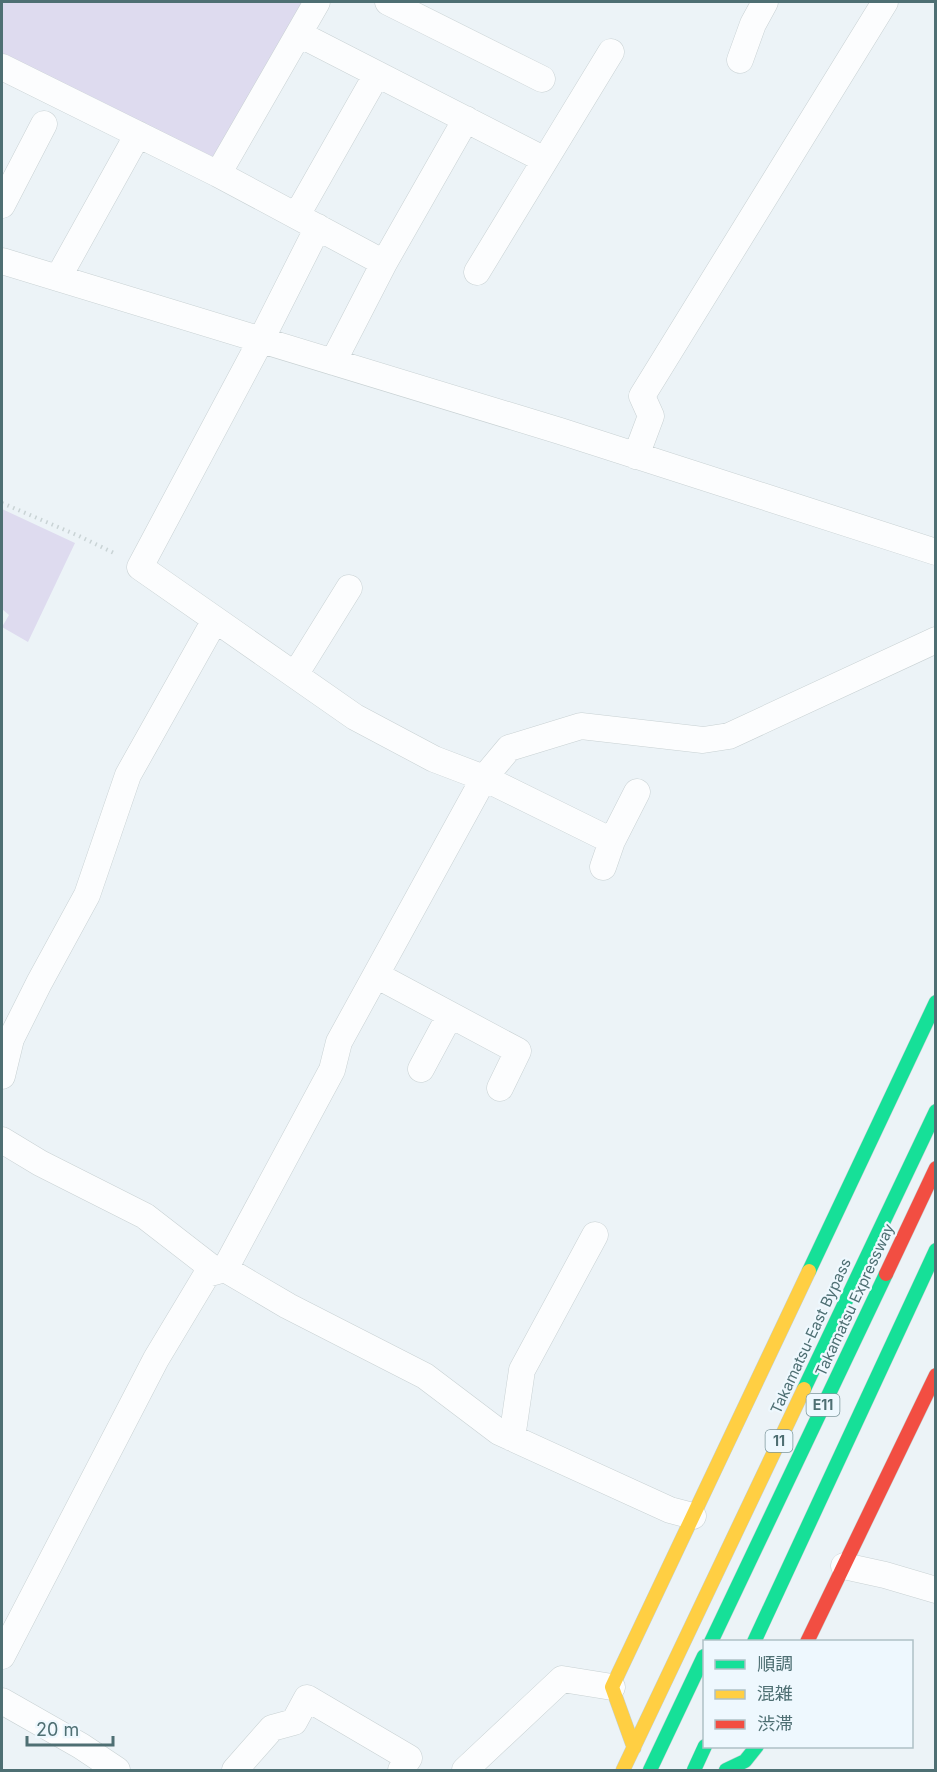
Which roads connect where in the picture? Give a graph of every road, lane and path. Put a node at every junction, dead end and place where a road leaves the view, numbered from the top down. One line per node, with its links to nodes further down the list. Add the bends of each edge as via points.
1 (317, 2): 5 (street)
2 (388, 2): 10 (street)
3 (765, 2): 7 (street)
4 (885, 2): 24 (street, via 642,396 651,416)
5 (299, 34): 9 (street); 15 (street)
6 (611, 52): 14 (street)
7 (740, 60)
8 (2, 67): 13 (street)
9 (376, 74): 11 (street); 17 (street)
10 (542, 79)
11 (466, 119): 14 (street); 19 (street)
12 (44, 124): 16 (street)
13 (138, 134): 15 (street); 21 (street)
14 (545, 160): 20 (street)
15 (218, 174): 17 (street)
16 (2, 205)
17 (308, 221): 19 (street); 22 (street)
18 (2, 261): 21 (street)
19 (384, 263): 23 (street)
20 (477, 272)
21 (58, 278): 22 (street)
22 (261, 340): 23 (street); 27 (street)
23 (333, 362): 24 (street)
24 (636, 456): 26 (street)
25 (2, 503): 27 (path)
26 (936, 552)
27 (140, 567): 29 (street)
28 (349, 588): 31 (street)
29 (215, 620): 31 (street); 40 (street, via 128,775 87,896 11,1039)
30 (936, 640): 32 (street, via 729,736 702,740 581,726 509,748)
31 (295, 675): 32 (street, via 365,722 434,759)
32 (484, 778): 34 (street); 36 (street)
33 (637, 792): 34 (street)
34 (612, 841): 35 (street)
35 (603, 867)
36 (376, 975): 38 (street); 47 (street, via 339,1042 333,1070)
37 (936, 1002): 50 (highway, via 834,1229)
38 (450, 1015): 39 (street); 41 (street, via 518,1051)
39 (421, 1069)
40 (2, 1076)
41 (500, 1088)
42 (936, 1111): 60 (highway, Takamatsu-East Bypass / 11, via 866,1245)
43 (2, 1140): 47 (street, via 145,1216)
44 (936, 1168): 53 (highway, Takamatsu Expressway / E11)
45 (595, 1235): 49 (street, via 522,1370)
46 (936, 1250): 54 (highway, E11)
47 (220, 1270): 49 (street, via 425,1376); 56 (street, via 207,1274 156,1359)
48 (936, 1375): 51 (highway)
49 (512, 1438): 50 (street, via 670,1510)
50 (693, 1516): 58 (highway)
51 (844, 1566): 52 (street); 55 (highway)
52 (936, 1590)
53 (711, 1640)
54 (754, 1640)
55 (807, 1640)
56 (2, 1656)
57 (703, 1660): 69 (highway)
58 (612, 1687): 60 (highway); 67 (street, via 562,1679)
59 (2, 1701): 64 (street)
60 (634, 1748): 68 (highway, Takamatsu-East Bypass / 11)
61 (704, 1748): 70 (highway)
62 (755, 1748): 72 (highway, via 745,1761)
63 (724, 1755): 71 (highway)
64 (117, 1770)
65 (236, 1770): 66 (street, via 272,1728 294,1722 307,1698 409,1758)
66 (401, 1770)
67 (465, 1770)
68 (623, 1770)
69 (650, 1770)
70 (694, 1770)
71 (717, 1770)
72 (726, 1770)

